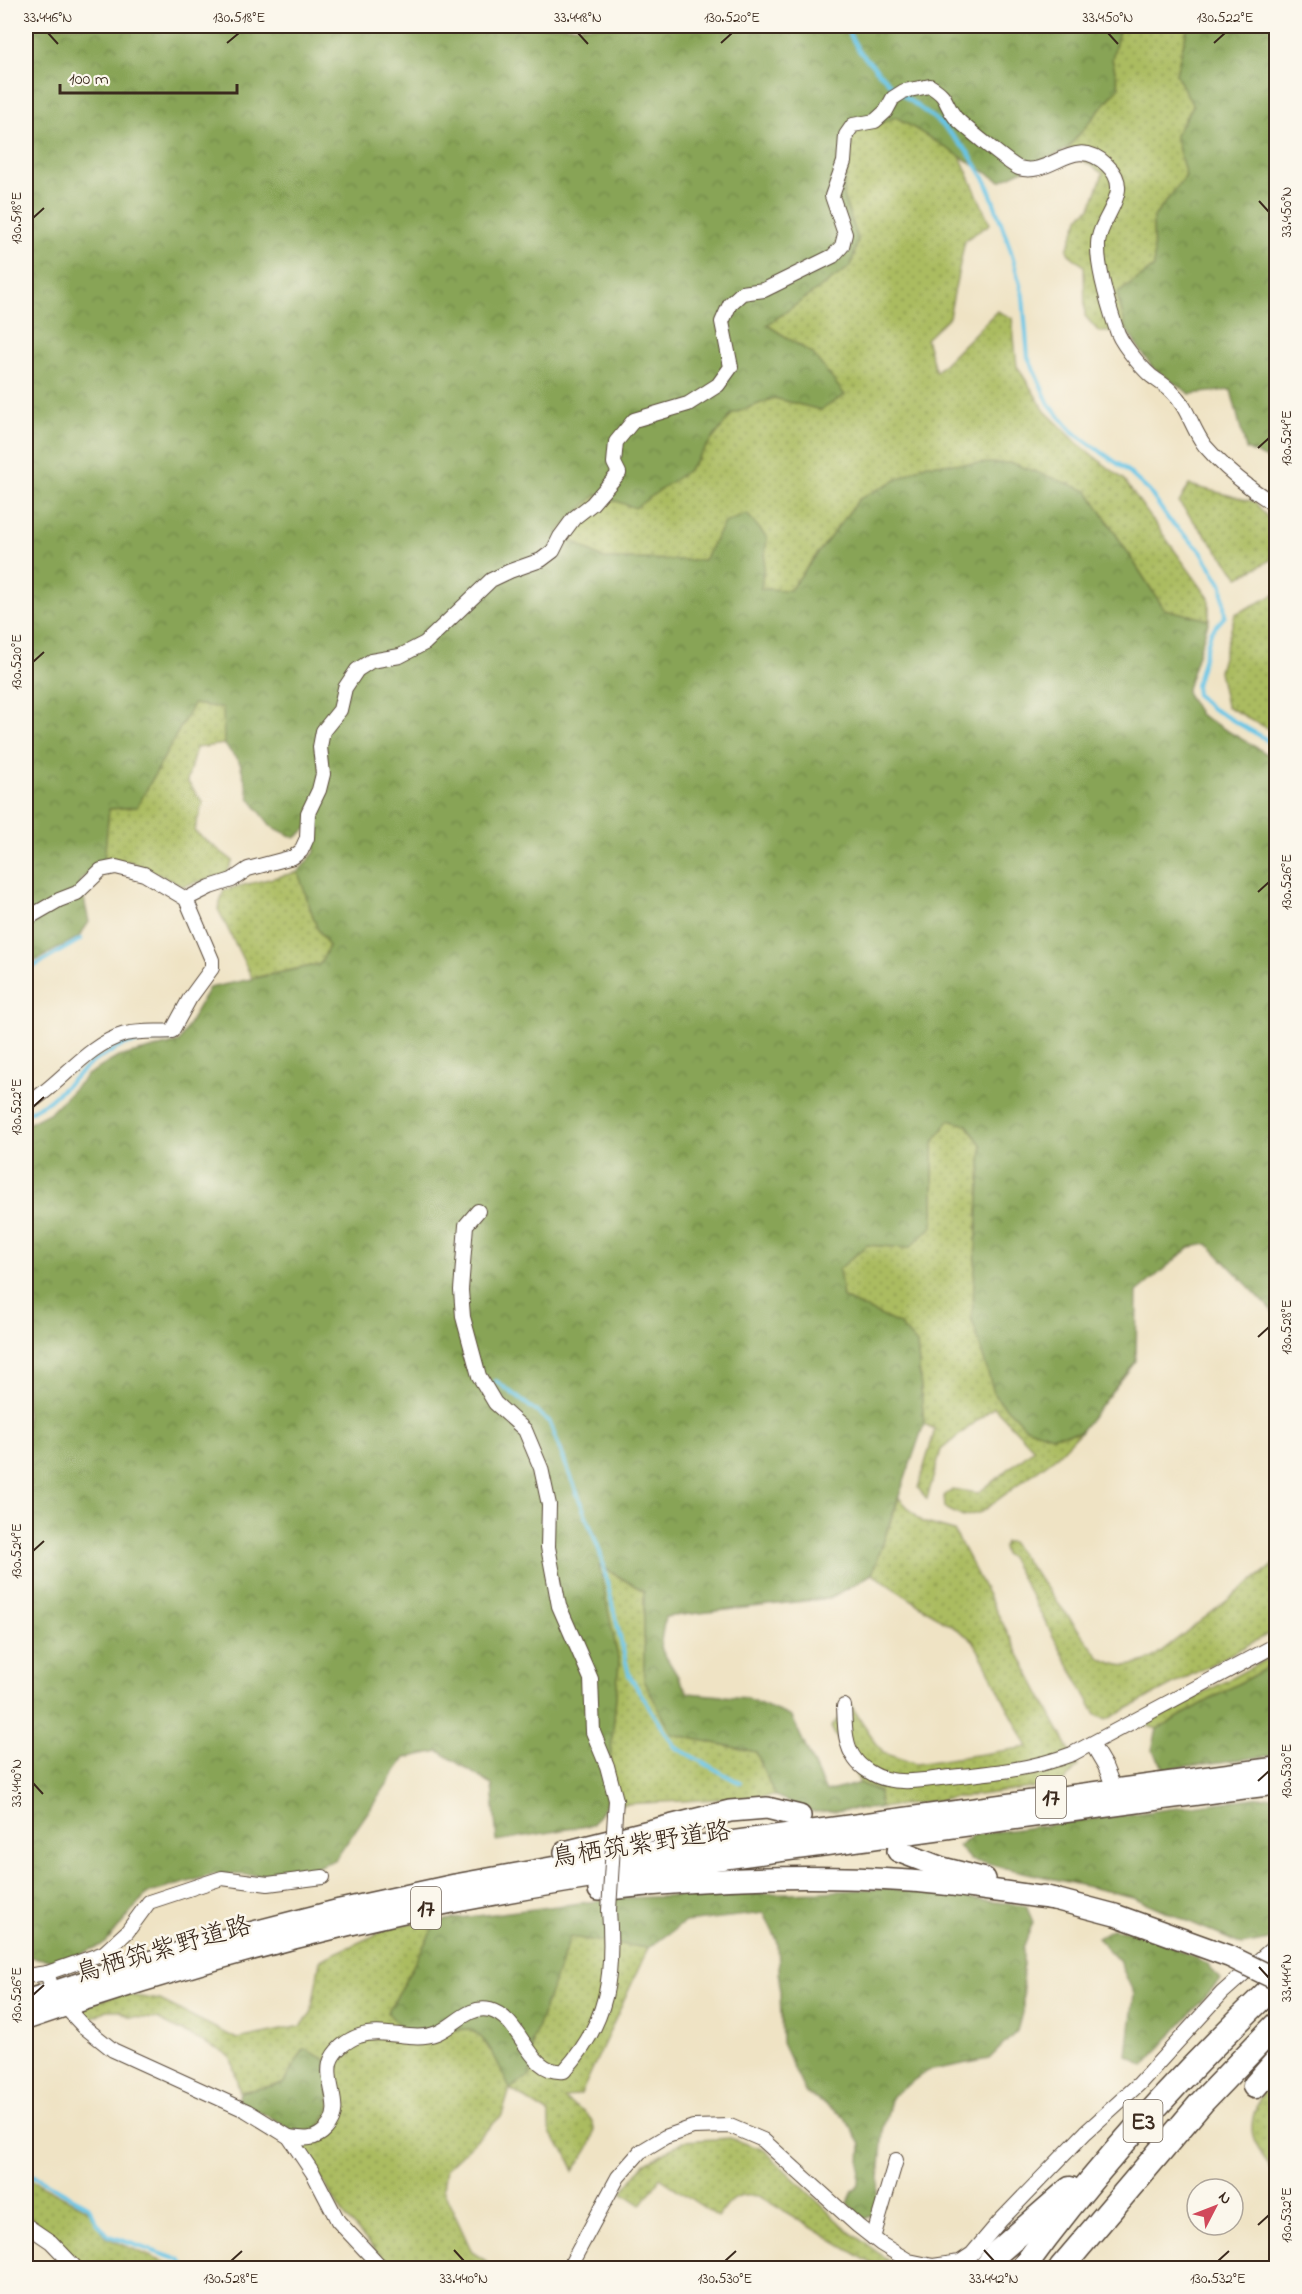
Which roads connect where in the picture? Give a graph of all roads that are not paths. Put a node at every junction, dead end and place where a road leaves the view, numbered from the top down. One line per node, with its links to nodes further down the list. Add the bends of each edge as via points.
1 (1276, 508): 2 (street, via 1213,454 1186,409 1149,374 1116,331 1098,258 1102,225 1118,198 1115,174 1108,165 1093,155 1072,153 1036,168 1018,168 955,117 943,94 930,86 898,94 875,121 853,125 846,135 844,162 832,196 845,234 842,246 833,256 764,290 742,293 730,304 722,322 731,367 718,385 688,404 634,420 616,442 614,463 619,473 574,518 552,551 541,560 491,580 425,643 400,656 371,661 357,670 345,688 340,710 323,731 322,774 308,813 307,838 301,851 293,857 248,869)
2 (186, 899): 3 (street, via 144,874 116,867 101,870 76,893); 4 (street, via 212,968 172,1031 126,1034 107,1042)
3 (26, 919)
4 (26, 1105)
5 (478, 1211): 28 (street, bridge, via 466,1225 463,1317 479,1376 495,1403 525,1430 541,1467 549,1505 548,1546 559,1606 591,1679 593,1732 616,1800 606,1999 591,2036 564,2071 553,2072 544,2067 500,2016 480,2009 436,2033 420,2037 356,2037 336,2051 330,2064 336,2111 331,2124 321,2135 309,2140)
6 (1276, 1645): 8 (street)
7 (844, 1706): 8 (street, via 847,1744 856,1761 884,1779 909,1782 1007,1771 1056,1760)
8 (1092, 1744): 11 (street)
9 (1276, 1768): 11 (main road, 鳥栖筑紫野道路 / 17)
10 (1276, 1784): 15 (main road, 鳥栖筑紫野道路 / 17)
11 (1114, 1788): 15 (main road, 鳥栖筑紫野道路 / 17, via 590,1861)
12 (800, 1816): 15 (main road, 17, via 767,1808 730,1810 530,1860)
13 (898, 1851): 16 (main road, 17, via 942,1868)
14 (323, 1877): 18 (street, via 268,1884 222,1878 149,1902 127,1932 104,1953 49,1979)
15 (454, 1893): 16 (main road, 17, via 543,1896 660,1883 767,1878 912,1881); 21 (main road, 鳥栖筑紫野道路 / 17, via 416,1893 215,1942); 23 (main road, 鳥栖筑紫野道路 / 17, via 386,1916 118,1987)
16 (1055, 1899): 19 (main road, 17, bridge, via 1115,1915 1231,1957)
17 (1276, 1945): 31 (street, via 1222,1993 1161,2062 1078,2140 972,2254 960,2262 933,2266 909,2260)
18 (26, 1977)
19 (1276, 1979)
20 (1276, 1984): 27 (highway, E3)
21 (26, 2001)
22 (70, 2012): 28 (street, via 113,2050 248,2111)
23 (26, 2019)
24 (1276, 2025): 37 (highway, E3, via 1195,2110)
25 (1276, 2062): 26 (highway)
26 (1255, 2086)
27 (1132, 2133): 35 (highway, via 997,2253); 36 (highway, E3)
28 (289, 2137): 33 (street, via 338,2221)
29 (896, 2160): 31 (street)
30 (26, 2225): 32 (street, via 51,2242)
31 (873, 2238): 34 (street, via 763,2140 730,2126 693,2127 640,2152 618,2176)
32 (76, 2268)
33 (382, 2268)
34 (569, 2268)
35 (986, 2268)
36 (1023, 2268)
37 (1061, 2268)

